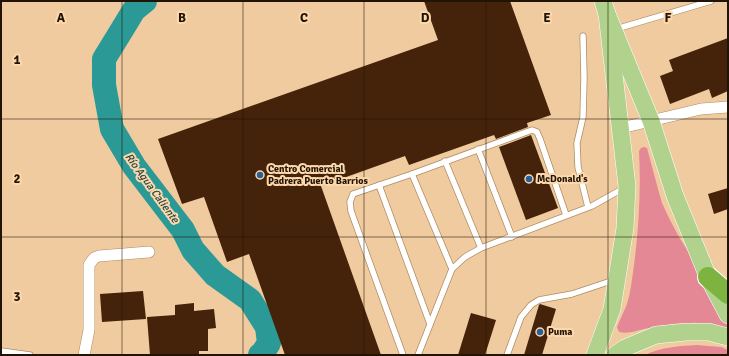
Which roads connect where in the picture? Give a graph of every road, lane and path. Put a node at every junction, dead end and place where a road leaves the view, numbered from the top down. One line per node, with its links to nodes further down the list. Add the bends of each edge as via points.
1 (710, 1): 2 (lane)
2 (608, 15): 5 (main road); 6 (main road)
3 (583, 36): 12 (lane, via 583,117 577,143 578,167)
4 (728, 107): 5 (street, via 700,109)
5 (651, 121): 6 (street); 18 (main road, via 675,196)
6 (621, 128): 11 (main road)
7 (478, 149): 8 (lane); 13 (lane, via 532,130 536,132); 14 (lane)
8 (445, 161): 9 (lane); 15 (lane)
9 (412, 174): 10 (lane); 17 (lane)
10 (379, 185): 22 (lane); 27 (lane, via 352,194 351,211)
11 (627, 186): 12 (lane); 19 (main road, via 625,228)
12 (588, 207): 13 (lane)
13 (566, 215): 14 (lane)
14 (512, 237): 15 (lane)
15 (482, 248): 17 (lane, via 465,257)
16 (149, 252): 26 (street, via 99,256 89,265 89,330)
17 (452, 269): 22 (lane)
18 (708, 277): 20 (highway); 21 (main road)
19 (617, 280): 29 (lane, via 572,294 539,300 531,305 521,317); 30 (main road, via 612,309)
20 (728, 294)
21 (728, 315)
22 (430, 324): 28 (lane)
23 (728, 337): 31 (main road, via 709,332 656,335)
24 (1, 351): 25 (lane)
25 (30, 355)
26 (84, 355)
27 (403, 355)
28 (418, 355)
29 (507, 355)
30 (595, 355)
31 (615, 355)

